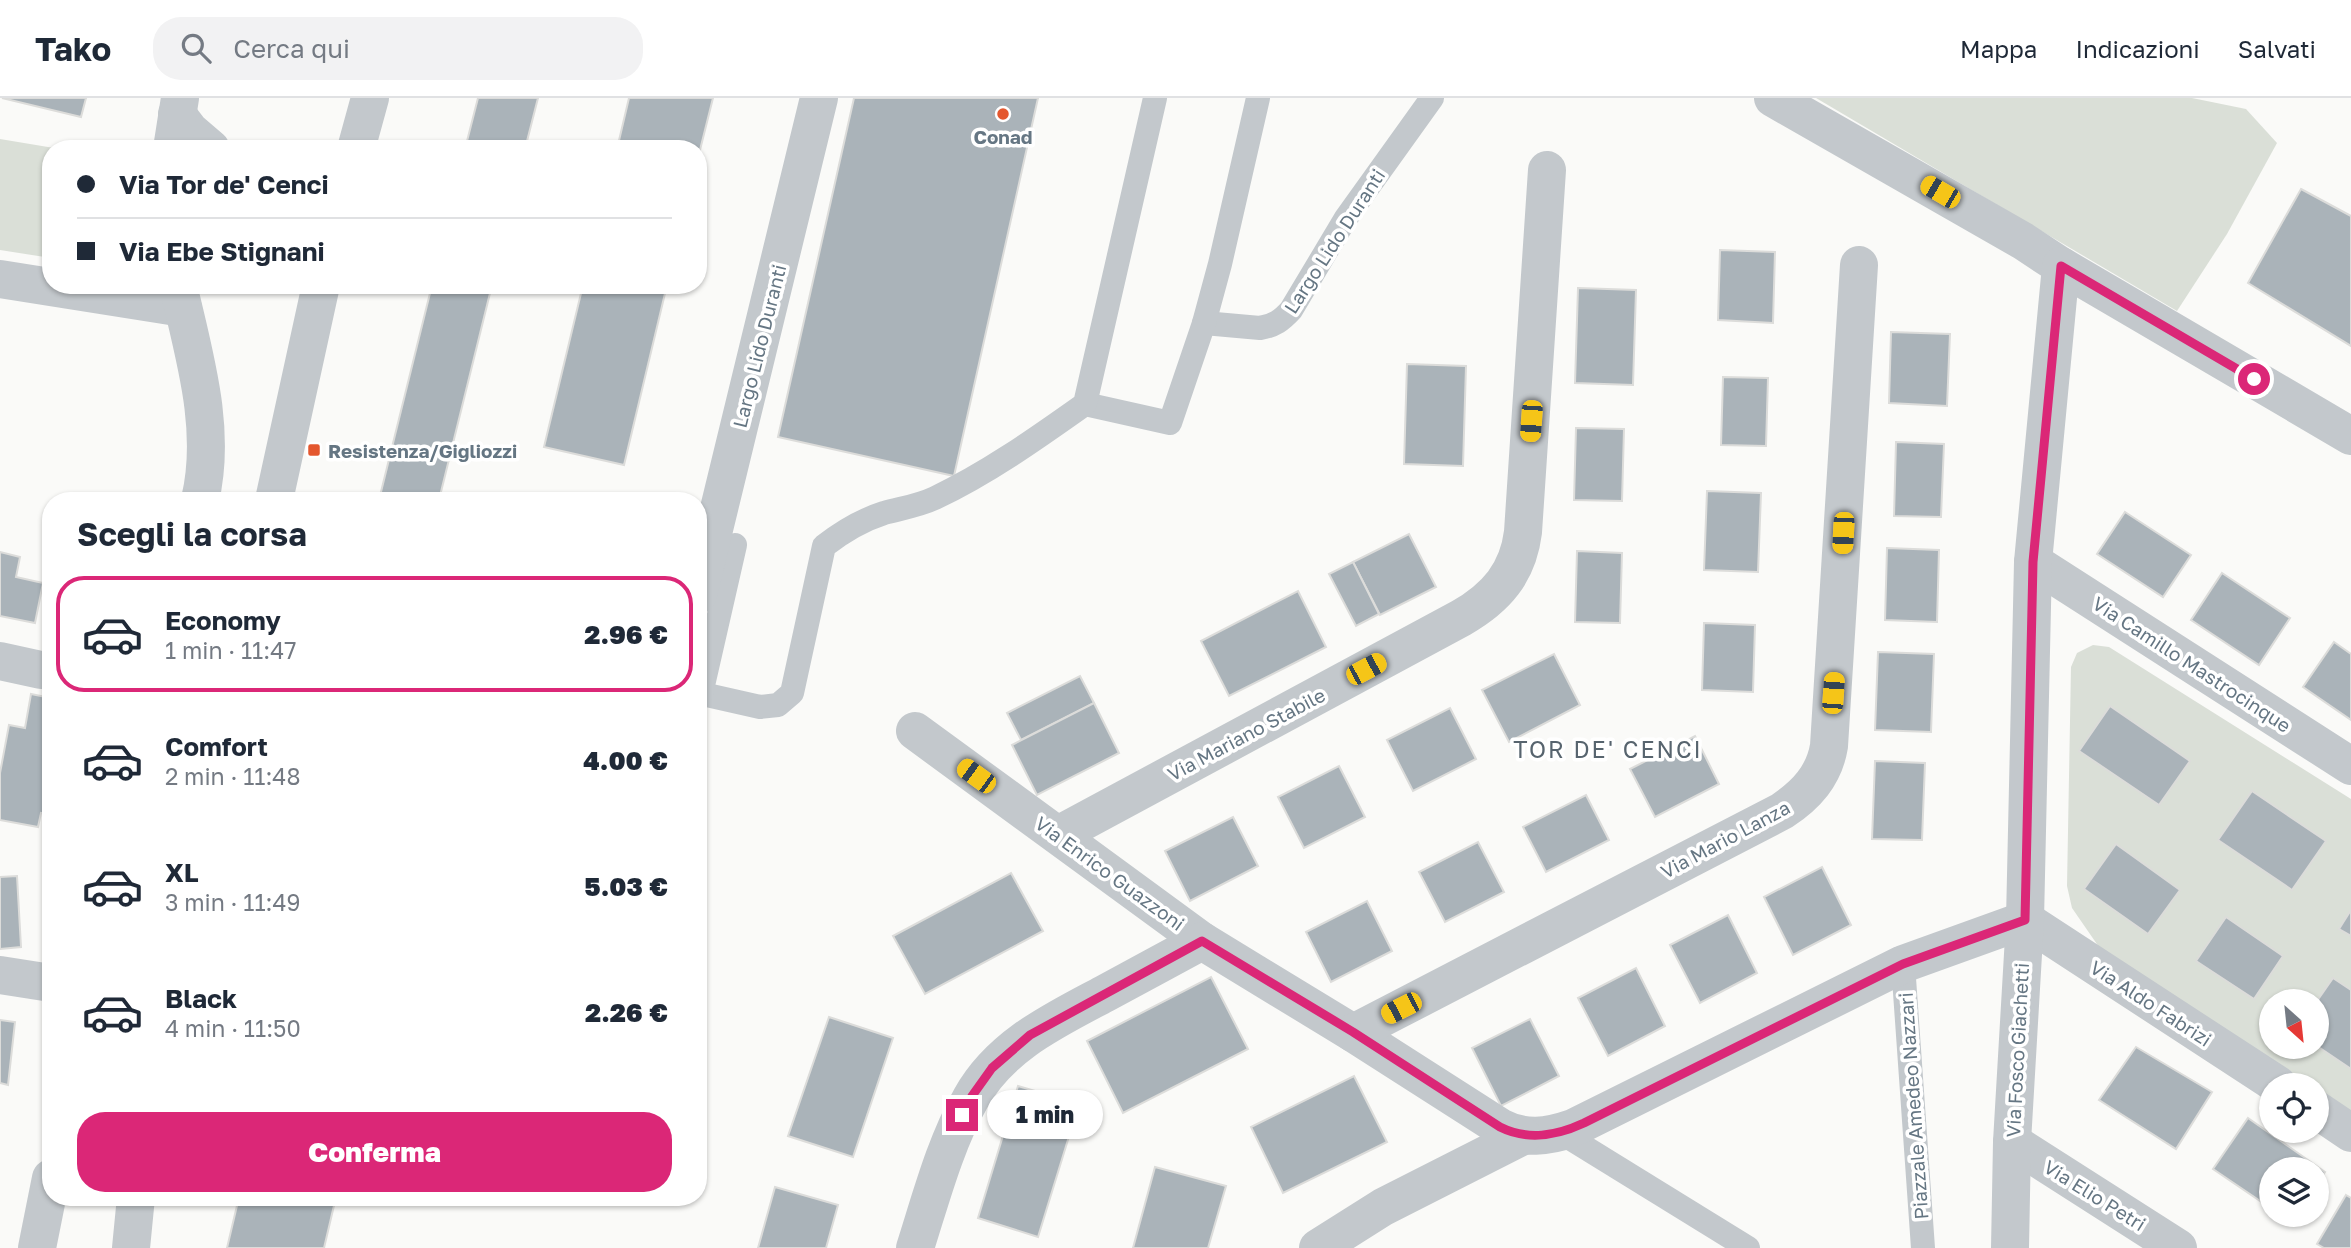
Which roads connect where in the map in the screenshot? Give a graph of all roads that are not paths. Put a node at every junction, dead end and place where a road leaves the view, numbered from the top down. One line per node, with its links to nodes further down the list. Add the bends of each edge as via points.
1 (370, 98): 9 (street)
2 (819, 98): 24 (street, Largo Lido Duranti)
3 (1155, 98): 19 (lane)
4 (1258, 98): 18 (lane)
5 (1432, 98): 18 (lane, Largo Lido Duranti, via 1346,218 1282,319 1260,328)
6 (1773, 98): 12 (street)
7 (176, 120): 8 (street)
8 (200, 140)
9 (358, 140)
10 (1547, 170): 32 (street, Via Mariano Stabile, via 1523,532 1508,578 1490,599 1461,618)
11 (1859, 265): 38 (street, Via Mario Lanza, via 1829,746 1821,773 1806,793 1782,811)
12 (2061, 266): 20 (street); 25 (street, Via Fosco Giachetti)
13 (0, 279): 14 (street)
14 (42, 283)
15 (160, 294): 17 (street)
16 (312, 294): 22 (street)
17 (181, 296): 21 (street, via 206,430)
18 (1204, 323): 19 (lane, via 1170,423)
19 (1085, 404): 29 (lane, via 950,491 847,529 824,546 792,693 778,705 760,707)
20 (2351, 436)
21 (201, 492)
22 (275, 492)
23 (735, 545): 27 (lane)
24 (707, 558)
25 (2033, 562): 31 (street, Via Camillo Mastrocinque); 33 (street, Via Fosco Giachetti)
26 (0, 661): 28 (street)
27 (707, 661)
28 (41, 670)
29 (707, 696)
30 (915, 731): 32 (street, Via Enrico Guazzoni)
31 (2351, 766)
32 (1058, 835): 34 (street, Via Enrico Guazzoni)
33 (2025, 920): 35 (street); 39 (street, Via Aldo Fabrizi); 44 (street, Via Fosco Giachetti)
34 (1202, 941): 38 (street, Via Enrico Guazzoni); 49 (street, via 1045,1026 997,1062 962,1115)
35 (1903, 964): 41 (street); 52 (lane, Piazzale Amedeo Nazzari)
36 (0, 975): 37 (street)
37 (42, 982)
38 (1353, 1032): 43 (street, Via Enrico Guazzoni, via 1500,1127)
39 (2260, 1073)
40 (2329, 1119): 42 (street)
41 (1560, 1132): 43 (street); 51 (lane)
42 (2351, 1133)
43 (1523, 1136): 50 (street, via 1383,1208)
44 (2012, 1142): 53 (street, Via Fosco Giachetti); 54 (street, Via Elio Petri)
45 (45, 1206): 47 (street)
46 (135, 1206): 48 (street)
47 (37, 1248)
48 (131, 1248)
49 (915, 1248)
50 (1318, 1248)
51 (1748, 1248)
52 (1923, 1248)
53 (2010, 1248)
54 (2178, 1248)

